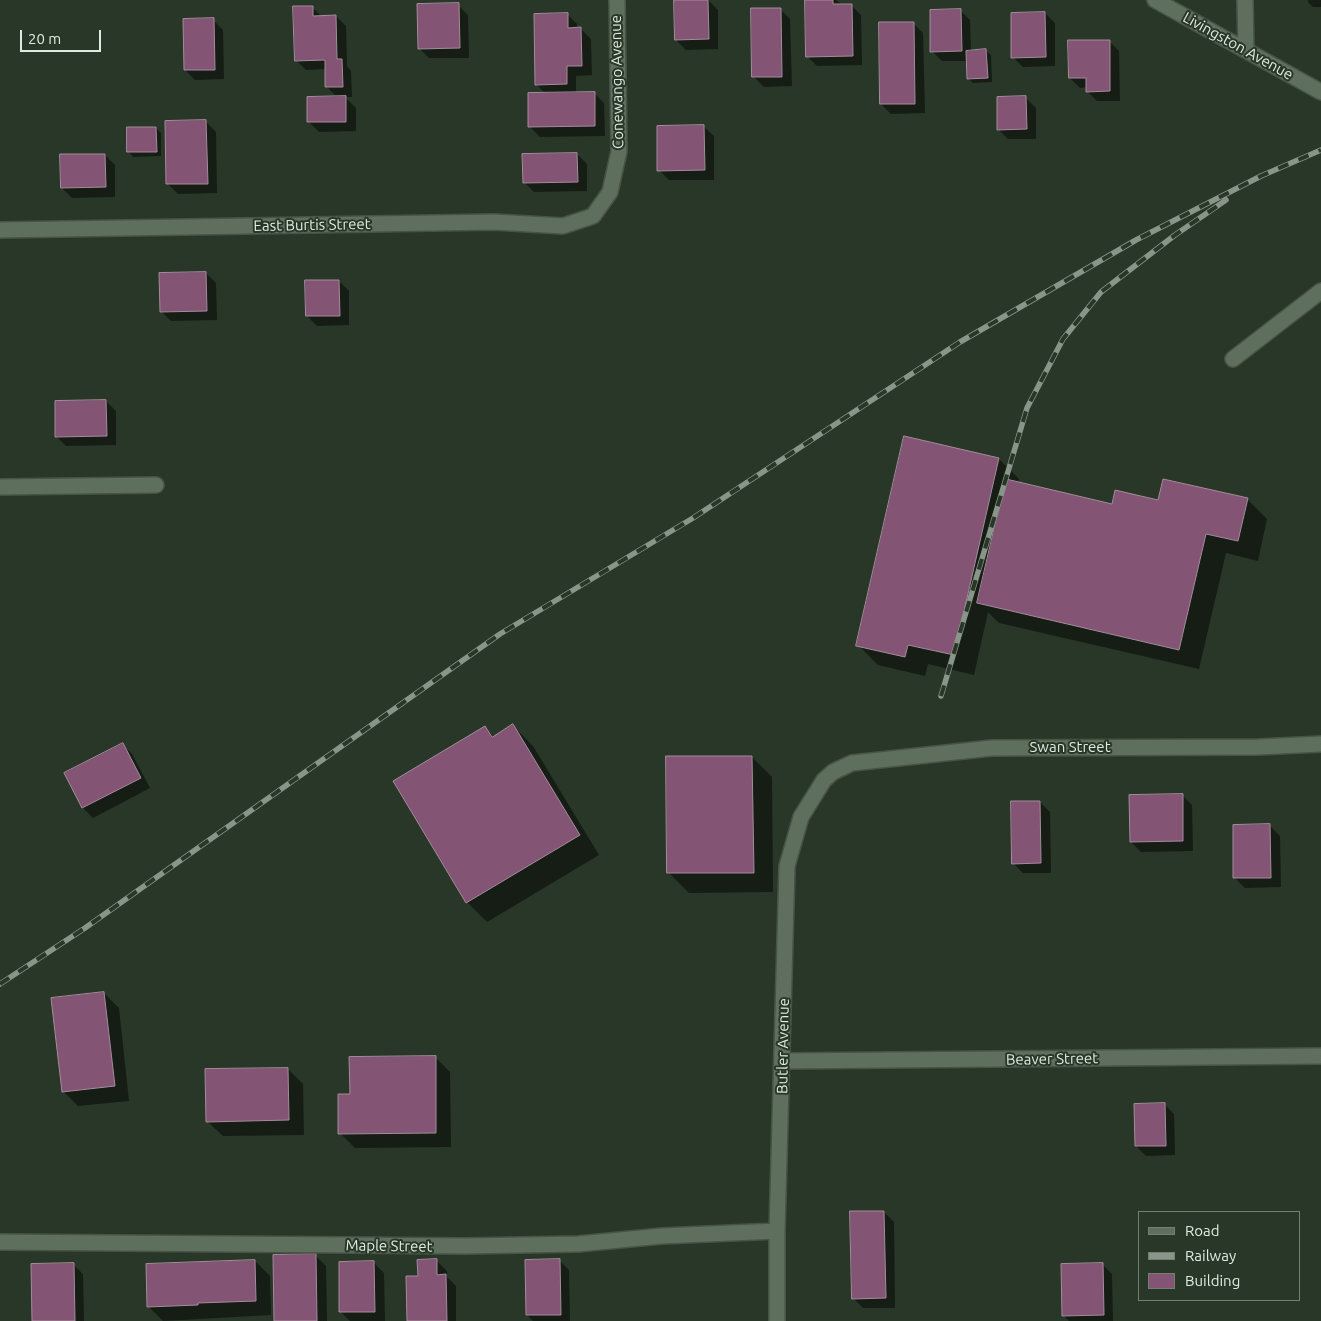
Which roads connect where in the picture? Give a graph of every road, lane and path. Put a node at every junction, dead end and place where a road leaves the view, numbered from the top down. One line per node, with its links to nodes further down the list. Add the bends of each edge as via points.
1 (617, 0): 6 (street, Conewango Avenue, via 619,150)
2 (1245, 0): 4 (street)
3 (1168, 2): 4 (street, Livingston Avenue)
4 (1246, 50): 5 (street, Livingston Avenue)
5 (1321, 92)
6 (610, 192): 7 (street, East Burtis Street, via 593,216 563,226 494,222)
7 (0, 230)
8 (1321, 291): 9 (street)
9 (1233, 359)
10 (156, 485): 11 (street)
11 (0, 487)
12 (1321, 744): 13 (street, Swan Street, via 992,748 852,763)
13 (824, 780): 15 (street, Butler Avenue, via 801,817 787,866)
14 (1321, 1056): 15 (street, Beaver Street)
15 (783, 1061): 16 (street, Butler Avenue)
16 (777, 1231): 17 (street, Maple Street, via 662,1236 578,1244 465,1246); 18 (street, Butler Avenue)
17 (0, 1242)
18 (776, 1321)

